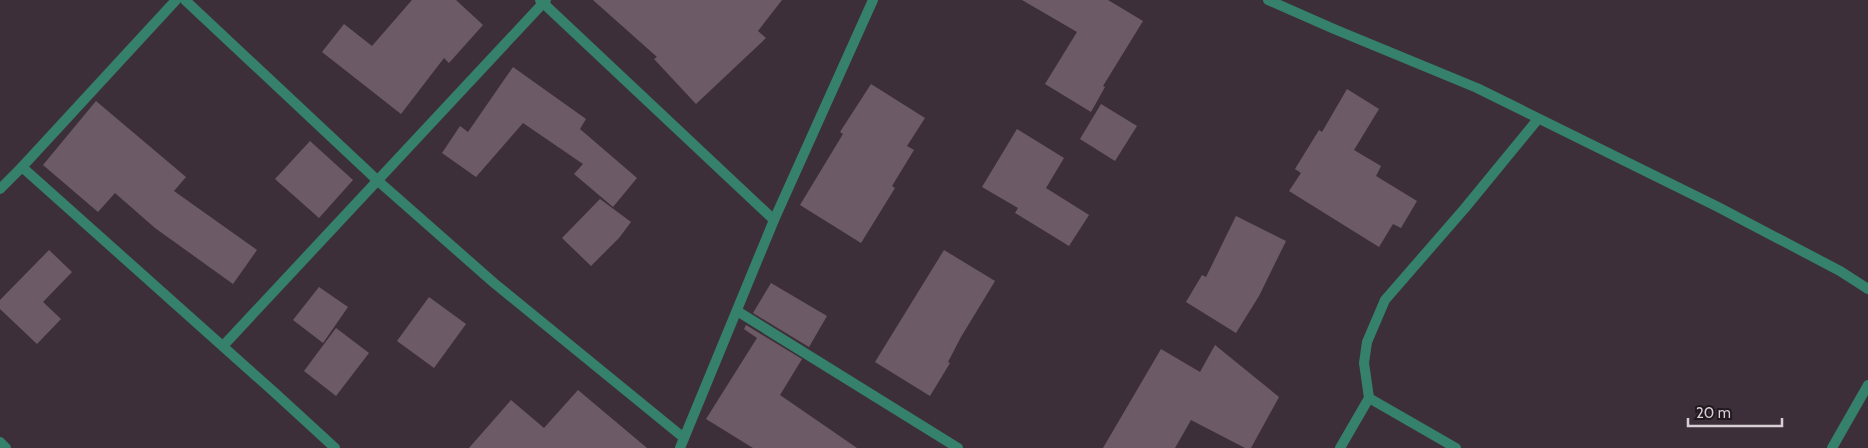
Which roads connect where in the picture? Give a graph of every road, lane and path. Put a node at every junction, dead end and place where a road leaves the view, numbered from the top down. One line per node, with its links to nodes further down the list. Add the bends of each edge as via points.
1 (176, 0): 7 (street)
2 (185, 0): 8 (street)
3 (873, 0): 10 (street)
4 (1268, 0): 6 (street, via 1476,88)
5 (543, 1): 8 (street); 10 (street)
6 (1538, 119): 11 (street, via 1718,207); 15 (street, via 1385,300 1366,342 1364,363)
7 (22, 167): 9 (street); 13 (street)
8 (377, 180): 13 (street); 17 (street)
9 (0, 189)
10 (774, 220): 12 (street)
11 (1868, 289)
12 (736, 311): 17 (street); 20 (street)
13 (223, 346): 19 (street)
14 (1868, 384): 23 (street)
15 (1369, 398): 21 (street); 22 (street)
16 (0, 442): 18 (street)
17 (682, 443)
18 (6, 448)
19 (335, 448)
20 (958, 448)
21 (1340, 448)
22 (1456, 448)
23 (1832, 448)

